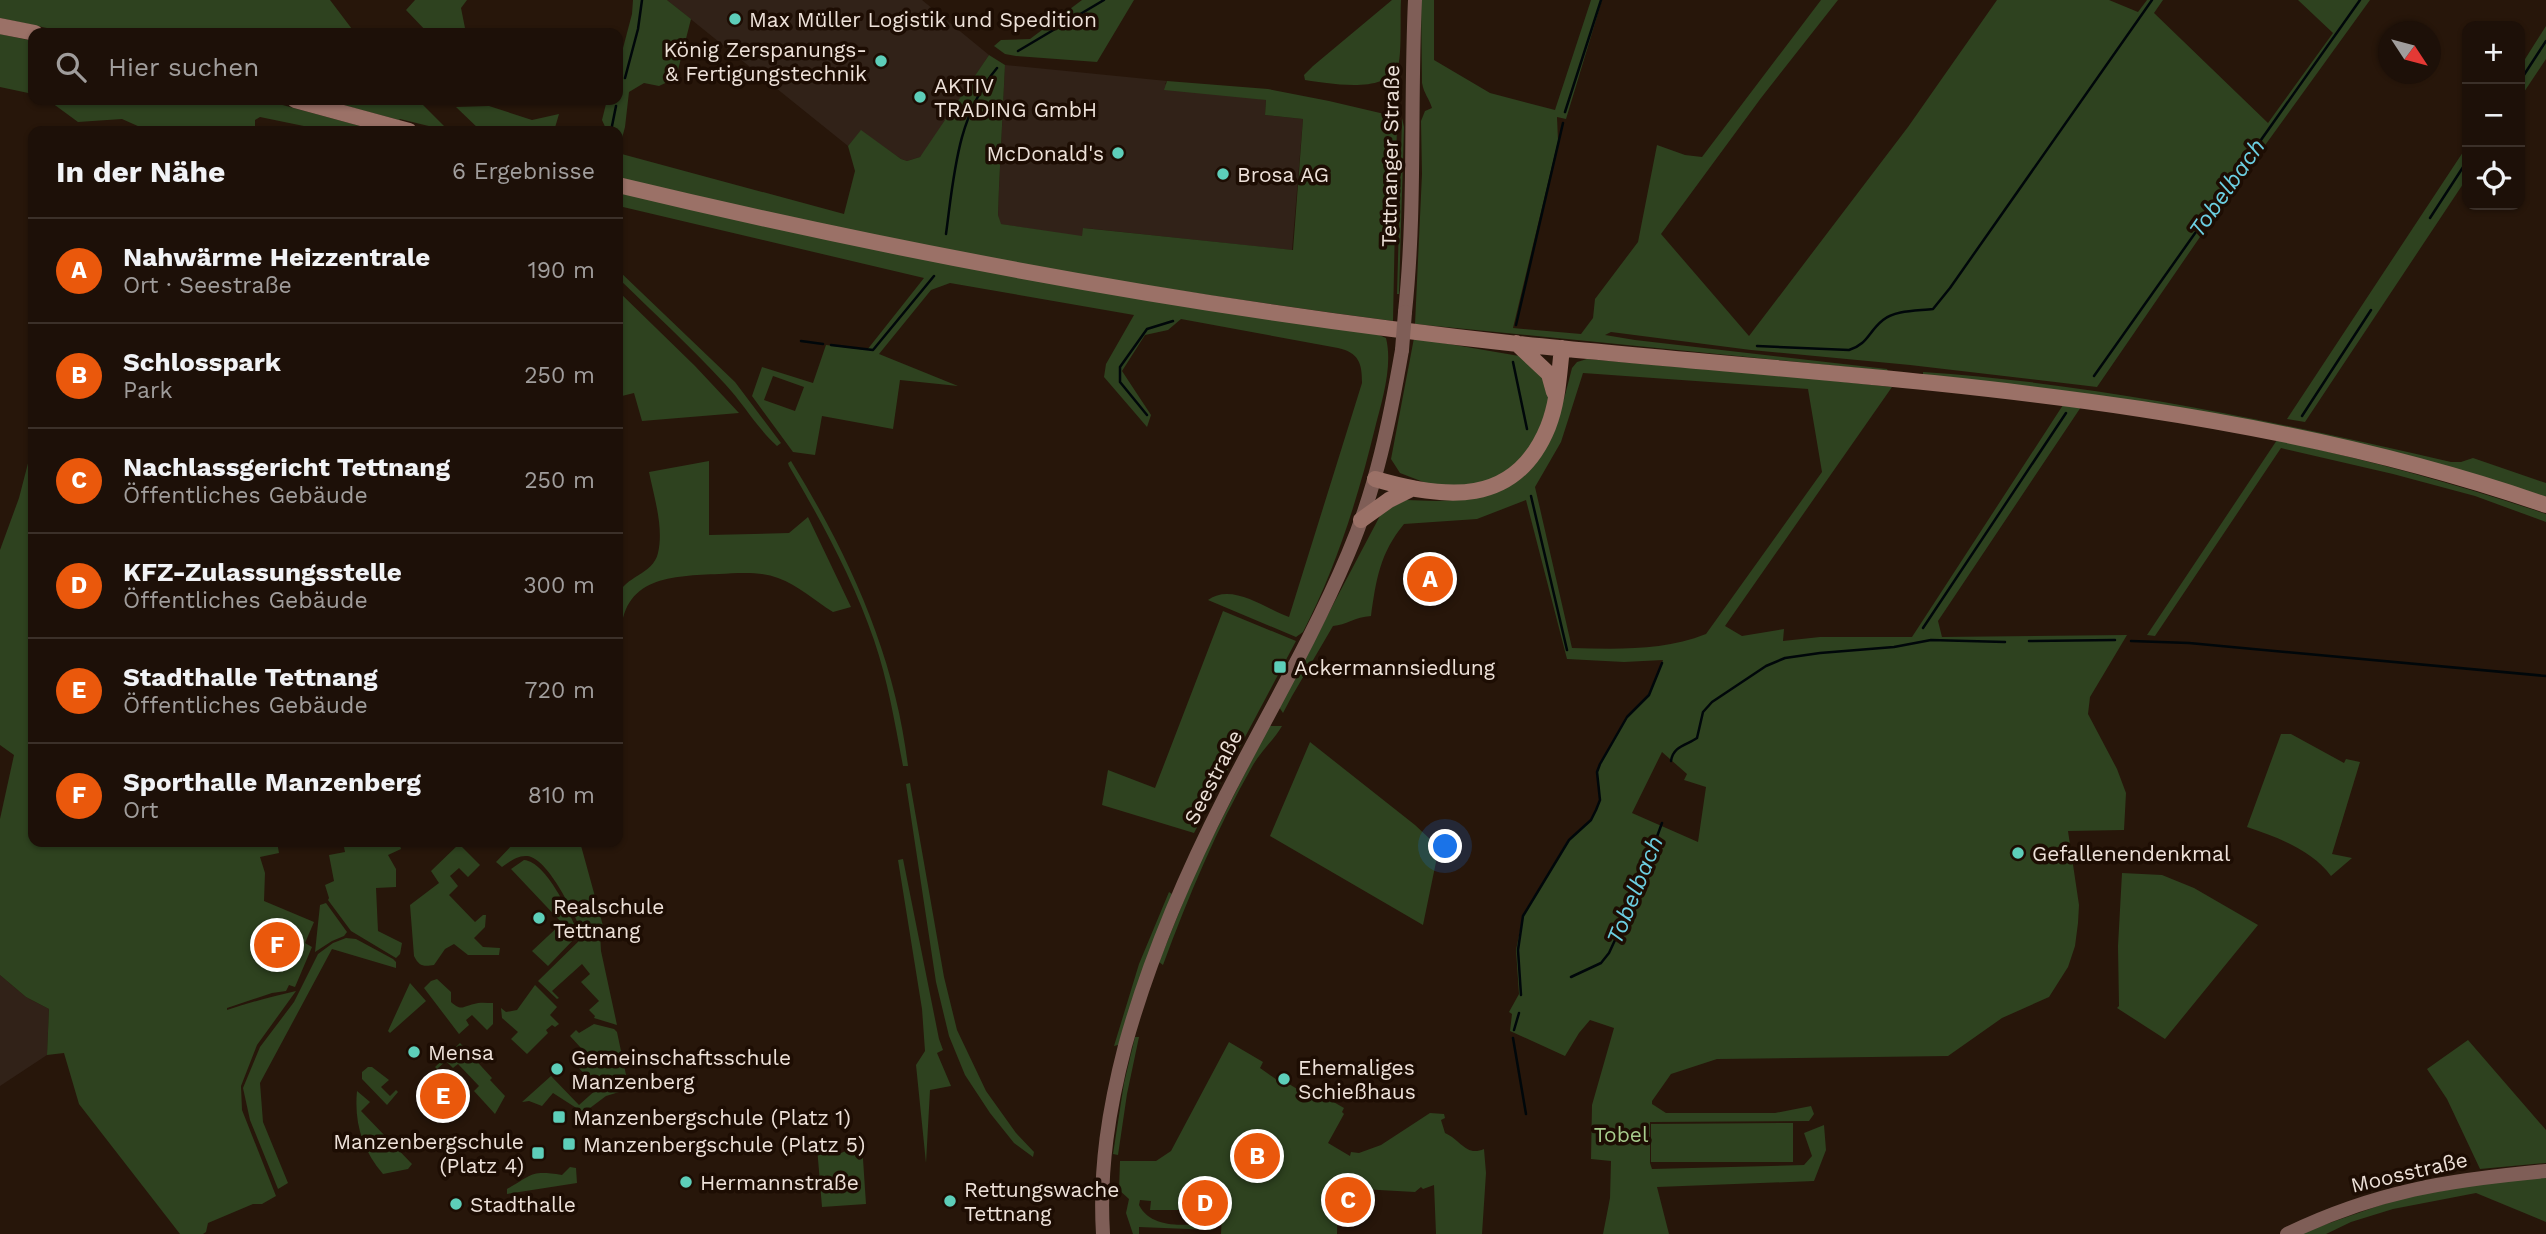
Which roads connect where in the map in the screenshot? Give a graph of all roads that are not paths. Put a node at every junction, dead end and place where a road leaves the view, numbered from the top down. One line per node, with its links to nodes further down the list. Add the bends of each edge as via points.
1 (1415, 0): 9 (main road, Tettnanger Straße, bridge, via 1411,213)
2 (0, 26): 3 (main road)
3 (28, 32)
4 (313, 105): 5 (main road)
5 (389, 126)
6 (623, 186): 7 (main road, via 855,239 1035,273 1243,307)
7 (1516, 343): 8 (main road); 10 (main road, via 1549,374)
8 (1562, 348): 10 (main road); 13 (main road, via 1974,387 2138,408 2378,456)
9 (1402, 349): 11 (main road, Seestraße)
10 (1556, 394): 12 (main road, via 1541,442 1511,476 1472,492 1442,494)
11 (1375, 479): 12 (main road); 14 (main road, Seestraße)
12 (1413, 488): 14 (main road)
13 (2546, 505)
14 (1361, 520): 16 (main road, Seestraße, via 1324,607 1204,840 1151,964 1108,1124 1101,1192)
15 (2546, 1171): 17 (main road, Moosstraße, via 2404,1190)
16 (1103, 1234)
17 (2287, 1234)

